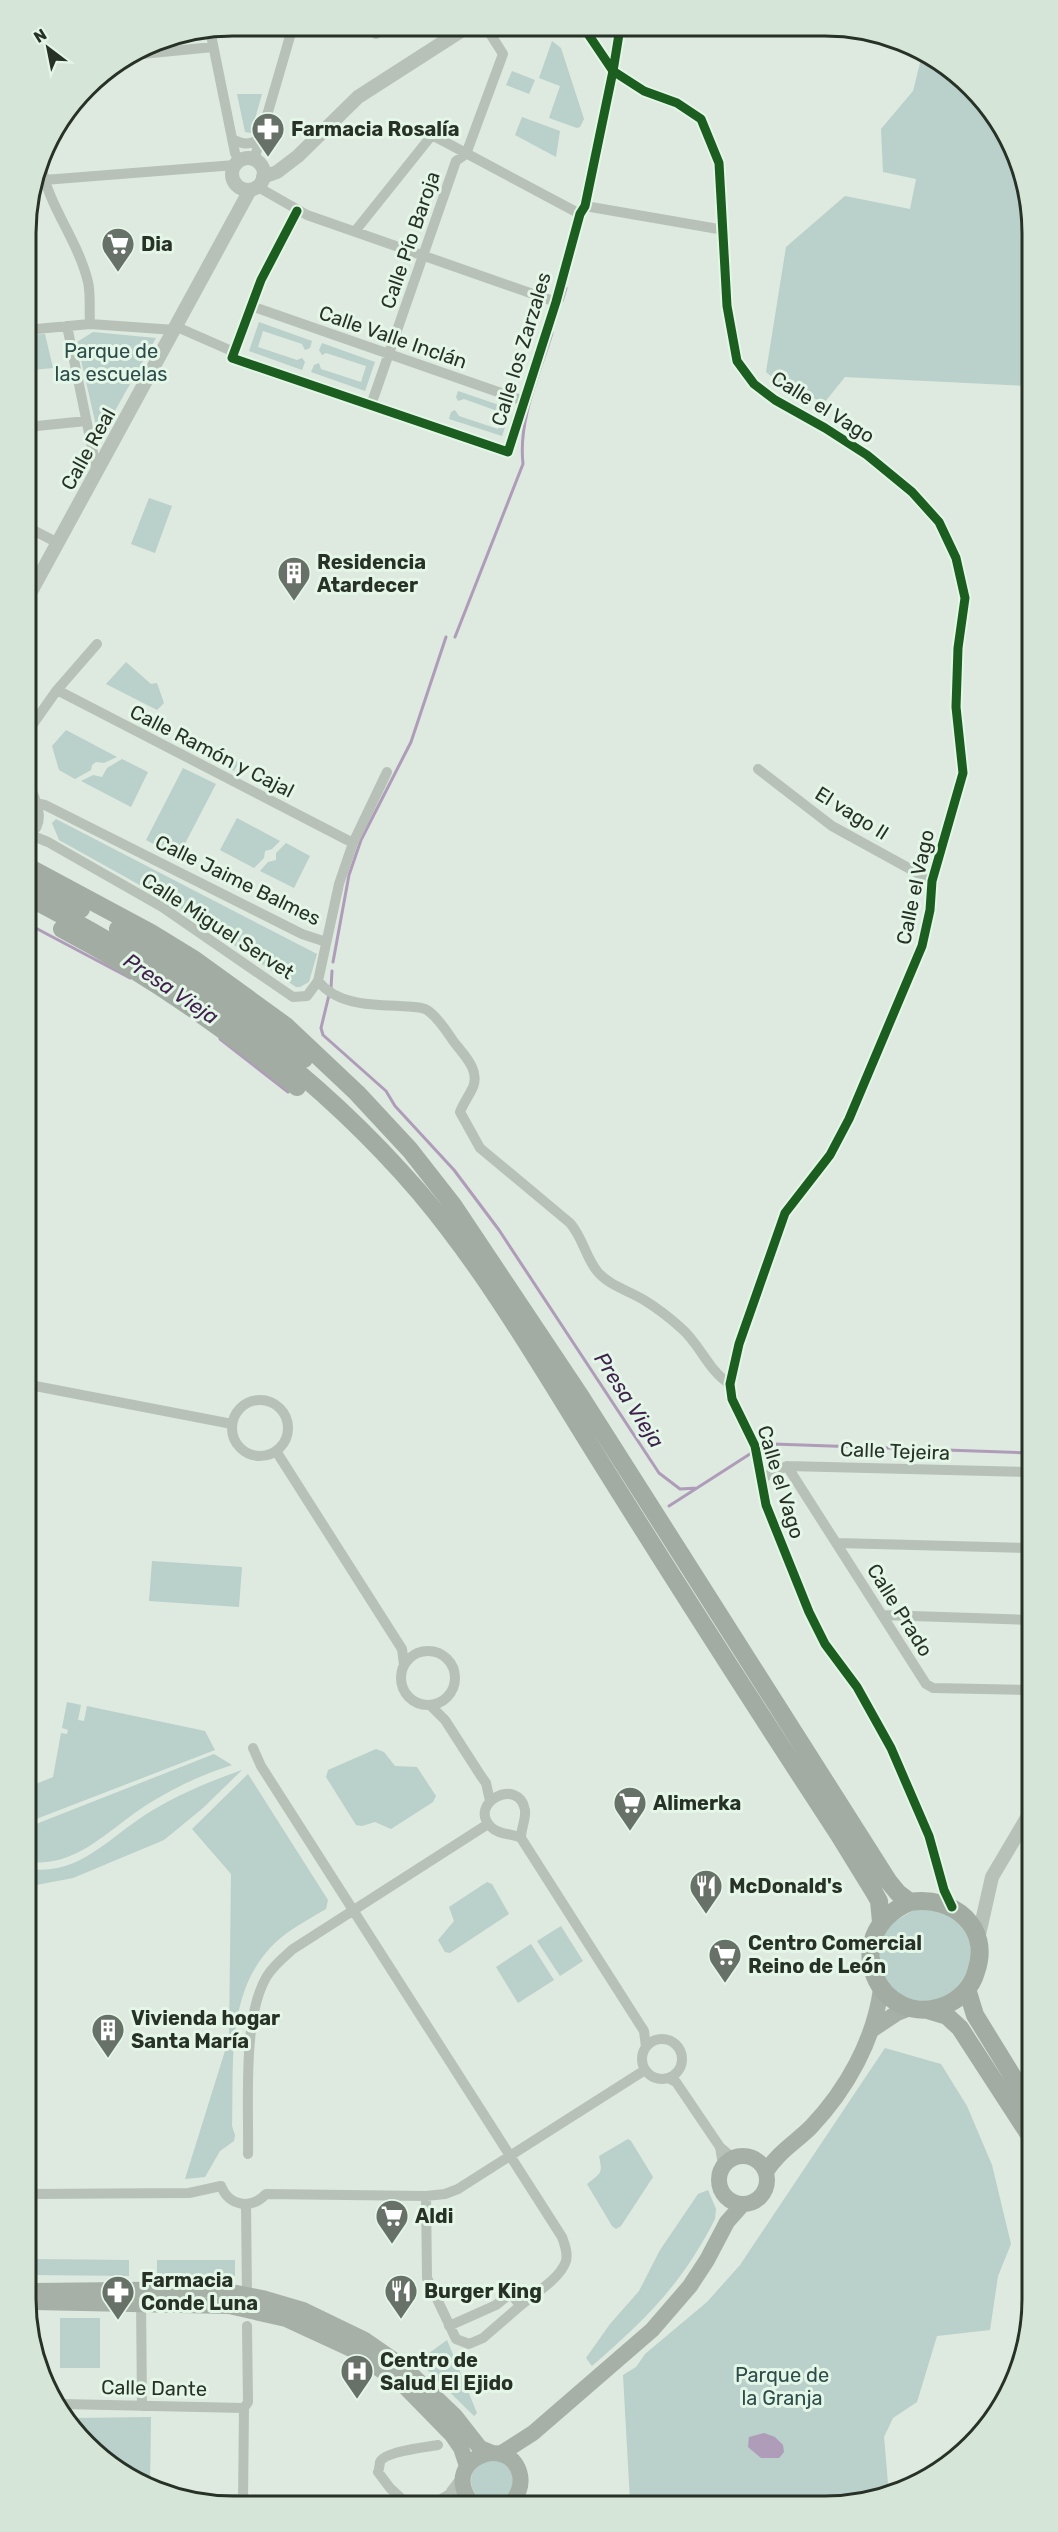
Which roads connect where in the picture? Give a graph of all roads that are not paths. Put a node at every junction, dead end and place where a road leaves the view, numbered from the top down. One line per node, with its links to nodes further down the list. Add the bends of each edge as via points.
1 (290, 36): 11 (street)
2 (453, 36): 17 (street, via 358,97 298,156)
3 (492, 36): 12 (street, Calle Pío Baroja, via 503,54)
4 (589, 36): 9 (street, Calle el Vago)
5 (619, 36): 9 (street, Calle los Zarzales)
6 (211, 38): 7 (street)
7 (213, 47): 8 (street); 10 (street)
8 (154, 53)
9 (613, 71): 18 (street, Calle los Zarzales); 21 (street, Calle el Vago, via 701,119 719,163)
10 (232, 139): 11 (street, via 250,144); 14 (street)
11 (260, 139): 13 (street)
12 (466, 154): 18 (street); 20 (street, via 432,135); 22 (street, Calle Pío Baroja, via 456,161)
13 (254, 160): 14 (street); 17 (street, via 262,167)
14 (237, 163): 15 (street); 17 (street, via 232,169 232,180 240,188)
15 (44, 179)
16 (43, 184): 25 (street, via 88,282)
17 (257, 185): 19 (street); 27 (street, Calle Real)
18 (582, 210): 21 (street); 23 (street, Calle los Zarzales)
19 (297, 211): 20 (street); 24 (street)
20 (356, 230): 22 (street)
21 (724, 230): 52 (street, Calle el Vago, via 727,306 737,361 754,384 775,400 867,455 912,492 939,522 956,558 965,598 956,707 963,772)
22 (424, 255): 23 (street); 30 (street, Calle Pío Baroja)
23 (556, 302): 31 (street, Calle los Zarzales)
24 (250, 306): 29 (street); 30 (street, Calle Valle Inclán)
25 (90, 324): 26 (street); 27 (street)
26 (67, 326): 28 (street); 33 (street)
27 (176, 328): 29 (street); 35 (street, Calle Real)
28 (36, 329)
29 (234, 352): 32 (street, Calle los Zarzales, via 232,358)
30 (389, 354): 31 (street, Calle Valle Inclán); 32 (street, Calle Pío Baroja)
31 (524, 401): 32 (street, Calle los Zarzales, via 508,452)
32 (371, 405)
33 (86, 421): 34 (street); 35 (street)
34 (36, 426)
35 (97, 472): 37 (street, Calle Real)
36 (36, 532): 37 (street)
37 (58, 543): 38 (street, Calle Real)
38 (36, 583)
39 (97, 644): 40 (street)
40 (57, 690): 41 (street); 50 (street, Calle Ramón y Cajal)
41 (36, 720)
42 (758, 769): 52 (street, El vago II, via 832,826)
43 (387, 772): 50 (street, Calle Jaime Balmes)
44 (36, 803): 56 (street, Calle Jaime Balmes, via 302,934)
45 (36, 806): 46 (street)
46 (41, 820): 47 (street); 49 (street)
47 (36, 830)
48 (36, 838): 49 (street, Calle Miguel Servet)
49 (48, 842): 57 (street, Calle Miguel Servet, via 162,907 293,997 307,996)
50 (352, 843): 56 (street, Calle Jaime Balmes)
51 (36, 871): 58 (highway, via 195,960 285,1026 350,1086 410,1150)
52 (932, 881): 60 (street, Calle el Vago, via 922,946 835,1146 785,1213 739,1344)
53 (36, 886): 58 (highway, via 188,971 278,1036 378,1127)
54 (36, 901): 59 (highway, via 138,957 269,1047 339,1110 419,1192)
55 (36, 915): 59 (highway, via 173,994 224,1029 332,1116 434,1221)
56 (326, 942): 57 (street)
57 (318, 981): 60 (street, Calle Miguel Servet, via 331,994 381,1006 427,1010 437,1019 475,1072 474,1086 460,1112 480,1148 570,1223 580,1235 588,1258 608,1282 644,1300 682,1329 720,1378)
58 (471, 1234): 87 (highway, via 581,1397 889,1882 898,1893)
59 (494, 1294): 90 (highway, via 874,1892)
60 (730, 1384): 66 (street, Calle el Vago)
61 (36, 1386): 62 (street)
62 (232, 1424): 63 (street, via 234,1439 244,1452 261,1456); 63 (street, via 235,1415 249,1403 266,1401 275,1405 282,1411 288,1428)
63 (276, 1451): 71 (street)
64 (787, 1466): 65 (street, Calle Tejeira); 66 (street, Calle Tejeira); 67 (street, Calle Prado)
65 (1022, 1472)
66 (762, 1478): 85 (street, Calle el Vago, via 766,1505 809,1612 891,1748 929,1836)
67 (837, 1543): 68 (street); 69 (street, Calle Prado)
68 (1022, 1548)
69 (882, 1615): 70 (street); 74 (street, Calle Prado, via 922,1678 933,1688)
70 (1022, 1620)
71 (402, 1649): 72 (street); 73 (street)
72 (416, 1654): 73 (street); 75 (street, via 433,1651 453,1667 455,1684)
73 (404, 1665): 76 (street, via 401,1680 407,1695 413,1701)
74 (1022, 1690)
75 (446, 1699): 76 (street); 77 (street)
76 (430, 1705): 77 (street)
77 (445, 1720): 79 (street)
78 (253, 1748): 88 (street)
79 (486, 1783): 80 (street); 81 (street)
80 (500, 1794): 81 (street); 84 (street, via 512,1795 522,1802 525,1814)
81 (490, 1801): 82 (street, via 485,1812)
82 (488, 1824): 84 (street, via 498,1832); 88 (street)
83 (1022, 1824): 86 (street)
84 (516, 1835): 96 (street)
85 (939, 1870): 87 (street, via 935,1889); 89 (street, Calle el Vago, via 944,1890)
86 (989, 1888): 89 (street, via 977,1906); 91 (street)
87 (918, 1901): 89 (highway); 90 (highway, via 896,1908)
88 (354, 1910): 103 (street, via 277,1963 256,2000 250,2029); 104 (street)
89 (956, 1910): 91 (highway)
90 (881, 1922): 92 (highway, via 870,1952 872,1971)
91 (978, 1939): 93 (highway, via 979,1966)
92 (881, 1989): 94 (highway, via 894,2001); 95 (main road)
93 (967, 1989): 94 (highway, via 950,2004); 101 (highway, via 975,2015)
94 (919, 2009): 95 (main road, via 897,2013); 102 (highway, via 947,2016 960,2028)
95 (873, 2029): 106 (main road, via 825,2111)
96 (644, 2031): 97 (street); 98 (street)
97 (657, 2040): 98 (street); 100 (street, via 670,2041 678,2048 681,2061)
98 (646, 2047): 99 (street, via 642,2059)
99 (645, 2070): 100 (street, via 656,2078); 104 (street)
100 (673, 2078): 105 (street)
101 (1022, 2091)
102 (1022, 2124)
103 (248, 2154)
104 (510, 2156): 108 (street, via 458,2189); 117 (street, via 567,2250 566,2261 555,2276)
105 (725, 2156): 106 (main road, via 741,2155); 109 (main road, via 719,2185)
106 (762, 2166): 109 (main road, via 766,2187 763,2194 757,2200)
107 (36, 2193): 110 (street, via 189,2193 220,2186 232,2201)
108 (426, 2196): 110 (street, via 266,2194); 119 (street, via 427,2278)
109 (735, 2202): 123 (main road, via 707,2260 671,2310)
110 (246, 2205): 114 (street)
111 (186, 2289): 112 (main road); 114 (main road); 115 (main road, via 175,2297)
112 (97, 2290): 113 (main road); 115 (main road, via 110,2297)
113 (36, 2291)
114 (247, 2295): 125 (main road, via 303,2310 365,2340 417,2378 480,2448)
115 (141, 2300): 116 (main road); 121 (street); 127 (main road, via 249,2309 286,2319 351,2349 405,2387 452,2434 461,2448)
116 (36, 2302)
117 (520, 2306): 119 (street, via 511,2293); 119 (street, via 474,2343 459,2342)
118 (248, 2326): 122 (street, via 248,2402)
119 (449, 2326)
120 (67, 2404): 121 (street, Calle Dante)
121 (142, 2406): 122 (street, Calle Dante)
122 (244, 2408): 128 (street)
123 (533, 2433): 125 (main road); 126 (main road, via 524,2447)
124 (438, 2445): 129 (street, via 397,2453 380,2462 378,2472)
125 (496, 2453): 126 (main road, via 508,2458); 127 (main road, via 474,2459)
126 (518, 2470): 132 (main road, via 520,2484)
127 (458, 2485): 130 (street); 131 (main road)
128 (243, 2496)
129 (399, 2496)
130 (445, 2496)
131 (468, 2496)
132 (515, 2496)

